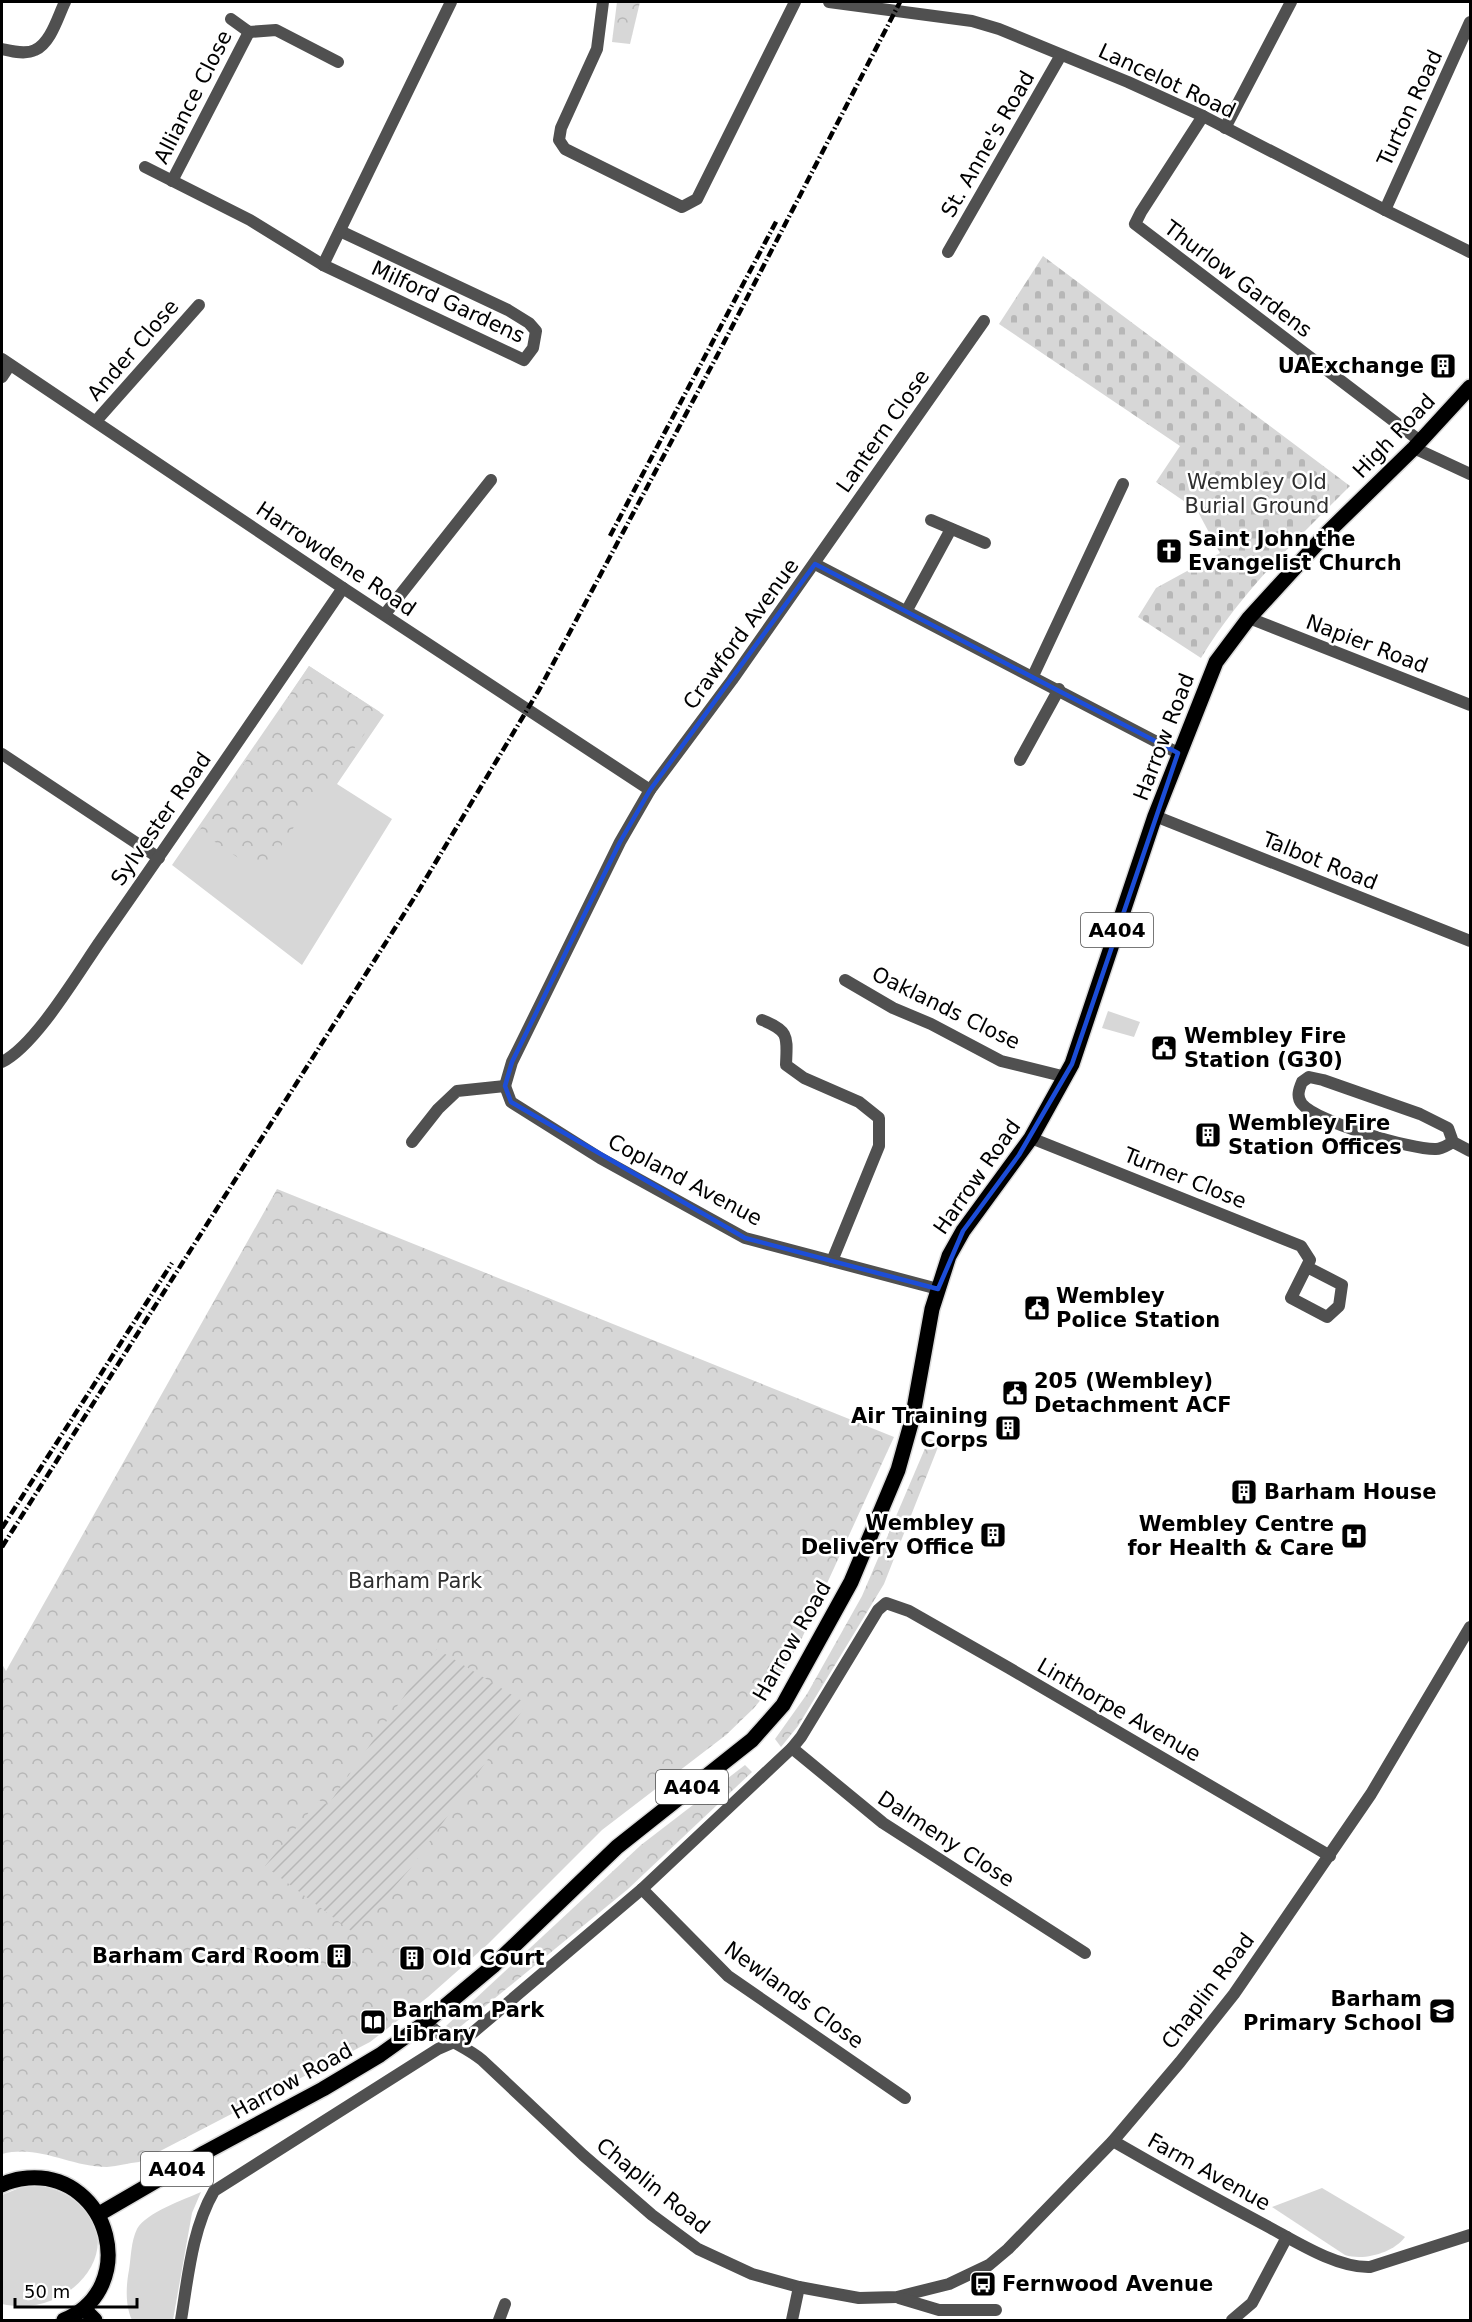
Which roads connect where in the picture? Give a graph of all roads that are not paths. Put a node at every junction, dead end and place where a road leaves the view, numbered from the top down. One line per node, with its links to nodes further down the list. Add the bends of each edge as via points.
1 (65, 2): 10 (street, via 48,38 35,50)
2 (451, 2): 18 (street)
3 (603, 2): 4 (street, via 597,49 559,140 565,149 682,207 697,199)
4 (795, 2)
5 (829, 2): 11 (street, Lancelot Road, via 972,21)
6 (1291, 2): 14 (street)
7 (231, 19): 9 (street, Alliance Close)
8 (1470, 22): 17 (street, Turton Road)
9 (249, 32): 12 (street, Alliance Close, via 276,30); 16 (street, Alliance Close)
10 (2, 49)
11 (1061, 55): 13 (street, Lancelot Road); 19 (street, St. Anne's Road)
12 (338, 62)
13 (1203, 116): 14 (street, Lancelot Road); 28 (street, Thurlow Gardens, via 1135,224)
14 (1226, 128): 17 (street, Lancelot Road)
15 (145, 167): 16 (street, Milford Gardens)
16 (172, 181): 21 (street, Milford Gardens, via 250,220)
17 (1384, 210): 20 (street, Lancelot Road)
18 (340, 231): 21 (street); 21 (street, Milford Gardens, via 508,310 536,331 534,348 524,360)
19 (948, 252)
20 (1470, 252)
21 (323, 265)
22 (199, 305): 27 (street, Ander Close)
23 (984, 321): 35 (street, Lantern Close)
24 (6, 362): 25 (street); 27 (street, Harrowdene Road)
25 (2, 377)
26 (1470, 387): 28 (main road, High Road / A404)
27 (96, 421): 36 (street, Harrowdene Road)
28 (1417, 444): 29 (street); 39 (main road, High Road / A404)
29 (1470, 474)
30 (491, 480): 38 (street)
31 (1123, 484): 40 (street)
32 (931, 520): 33 (street)
33 (951, 529): 34 (street); 37 (street)
34 (985, 543)
35 (815, 564): 37 (street, Crawford Avenue); 46 (street, Crawford Avenue)
36 (343, 588): 38 (street, Harrowdene Road); 48 (street, Sylvester Road)
37 (907, 610): 40 (street, Crawford Avenue)
38 (385, 614): 46 (street, Harrowdene Road)
39 (1249, 618): 42 (street, Napier Road); 44 (main road, Harrow Road / A404, via 1216,662)
40 (1033, 676): 41 (street, Crawford Avenue)
41 (1059, 689): 44 (street, Crawford Avenue); 45 (street)
42 (1470, 705)
43 (2, 753): 48 (street)
44 (1178, 753): 47 (main road, Harrow Road / A404)
45 (1020, 760)
46 (650, 790): 54 (street, Crawford Avenue, via 620,842 512,1062)
47 (1155, 816): 49 (street, Talbot Road); 53 (main road, Harrow Road / A404)
48 (159, 858): 52 (street, Sylvester Road, via 37,1030)
49 (1470, 941)
50 (845, 980): 53 (street, Oaklands Close, via 1001,1061)
51 (762, 1020): 59 (street, via 780,1027 787,1040 786,1065 804,1078 859,1102 879,1118 879,1146)
52 (2, 1062)
53 (1066, 1077): 55 (main road, Harrow Road / A404)
54 (504, 1086): 56 (street, via 457,1091); 59 (street, Copland Avenue, via 511,1102 600,1158 745,1238)
55 (1030, 1138): 60 (street, Turner Close, via 1301,1245 1311,1260); 61 (main road, Harrow Road / A404, via 963,1231 948,1256)
56 (412, 1142)
57 (1453, 1142): 57 (street, via 1438,1149 1405,1145 1349,1127 1314,1113 1301,1103 1298,1092 1309,1077 1323,1080 1420,1114 1448,1128); 58 (street)
58 (1470, 1150)
59 (832, 1261): 61 (street, Copland Avenue)
60 (1307, 1267): 60 (street, via 1291,1298 1327,1317 1339,1306 1342,1285)
61 (938, 1289): 67 (main road, Harrow Road / A404, via 898,1470 851,1582 783,1705 752,1740 617,1847 493,1966)
62 (1470, 1627): 64 (street, Chaplin Road, via 1388,1768)
63 (792, 1749): 64 (street, Linthorpe Avenue, via 886,1603 900,1606); 65 (street); 66 (street, Dalmeny Close, via 883,1823)
64 (1330, 1856): 70 (street, Chaplin Road, via 1234,1994)
65 (642, 1888): 68 (street, via 470,2035); 69 (street, Newlands Close, via 728,1976)
66 (1085, 1953)
67 (426, 2022): 68 (street, Chaplin Road); 72 (main road, Harrow Road / A404, via 323,2089)
68 (453, 2043): 75 (street, Chaplin Road, via 482,2060 583,2155 698,2249 752,2274); 81 (street, via 214,2191 203,2211)
69 (905, 2098)
70 (1113, 2141): 74 (street, Farm Avenue); 76 (street, Chaplin Road, via 989,2265 949,2284)
71 (2, 2185): 72 (main road, via 39,2177 56,2180 83,2195)
72 (99, 2214): 79 (main road, via 109,2250 106,2272)
73 (1470, 2235): 74 (street, Farm Avenue, via 1370,2267 1354,2267)
74 (1287, 2237): 84 (street, via 1251,2302)
75 (799, 2287): 76 (street, Chaplin Road, via 859,2298); 83 (street)
76 (897, 2297): 78 (street, Chaplin Road, via 939,2310)
77 (505, 2304): 82 (street)
78 (996, 2310)
79 (90, 2315): 80 (main road)
80 (64, 2320)
81 (181, 2320)
82 (499, 2320)
83 (792, 2320)
84 (1232, 2320)

